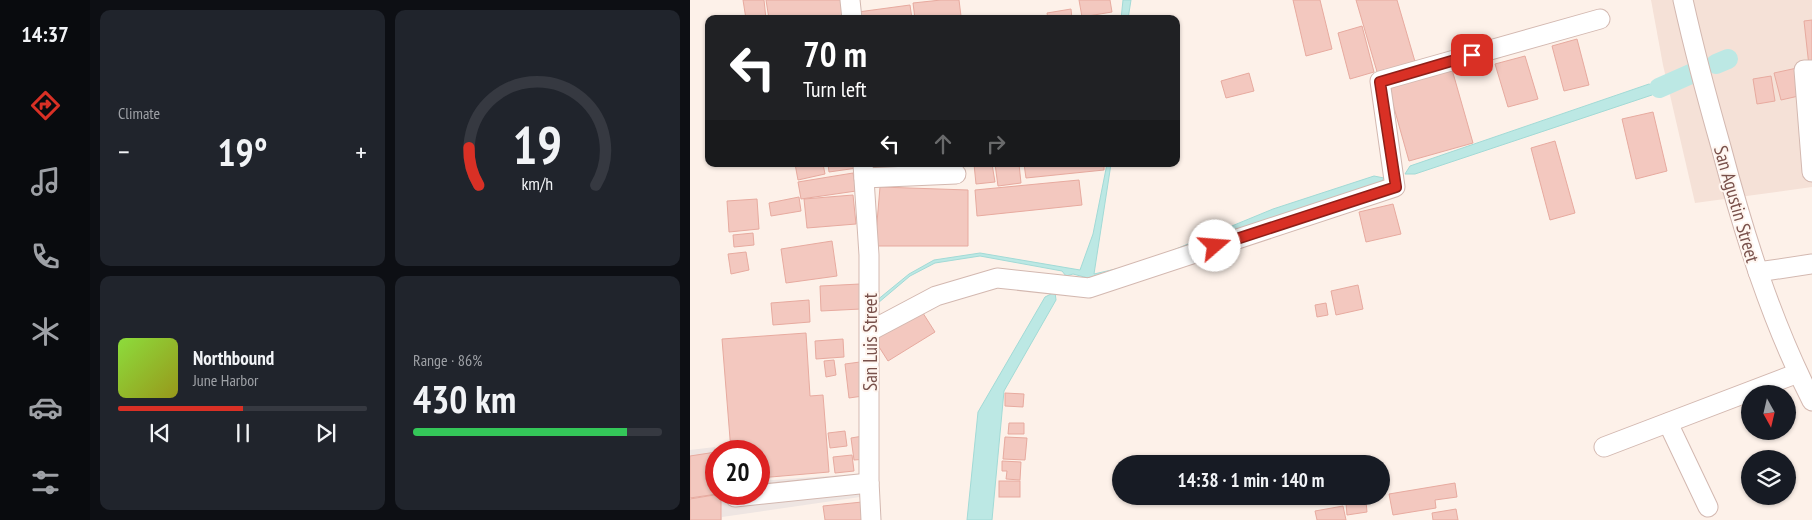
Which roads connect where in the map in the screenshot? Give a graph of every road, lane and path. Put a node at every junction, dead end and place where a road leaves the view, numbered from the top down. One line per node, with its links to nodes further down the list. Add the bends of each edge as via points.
1 (850, 0): 3 (street)
2 (1683, 0): 10 (street, San Agustin Street, via 1695,55)
3 (852, 15)
4 (1600, 19): 11 (street, via 1380,82 1396,187 1089,288 997,278 936,296)
5 (1812, 70): 7 (street, via 1804,70)
6 (863, 171): 8 (street); 11 (street, San Luis Street)
7 (1812, 172)
8 (956, 174)
9 (1812, 264): 10 (street)
10 (1758, 272): 12 (street, San Agustin Street)
11 (870, 331): 16 (street, San Luis Street)
12 (1798, 373): 13 (street, San Agustin Street); 14 (street)
13 (1812, 401)
14 (1668, 423): 15 (street); 18 (street)
15 (1604, 447)
16 (869, 483): 17 (street); 19 (street, San Luis Street)
17 (770, 493)
18 (1708, 507)
19 (871, 520)

